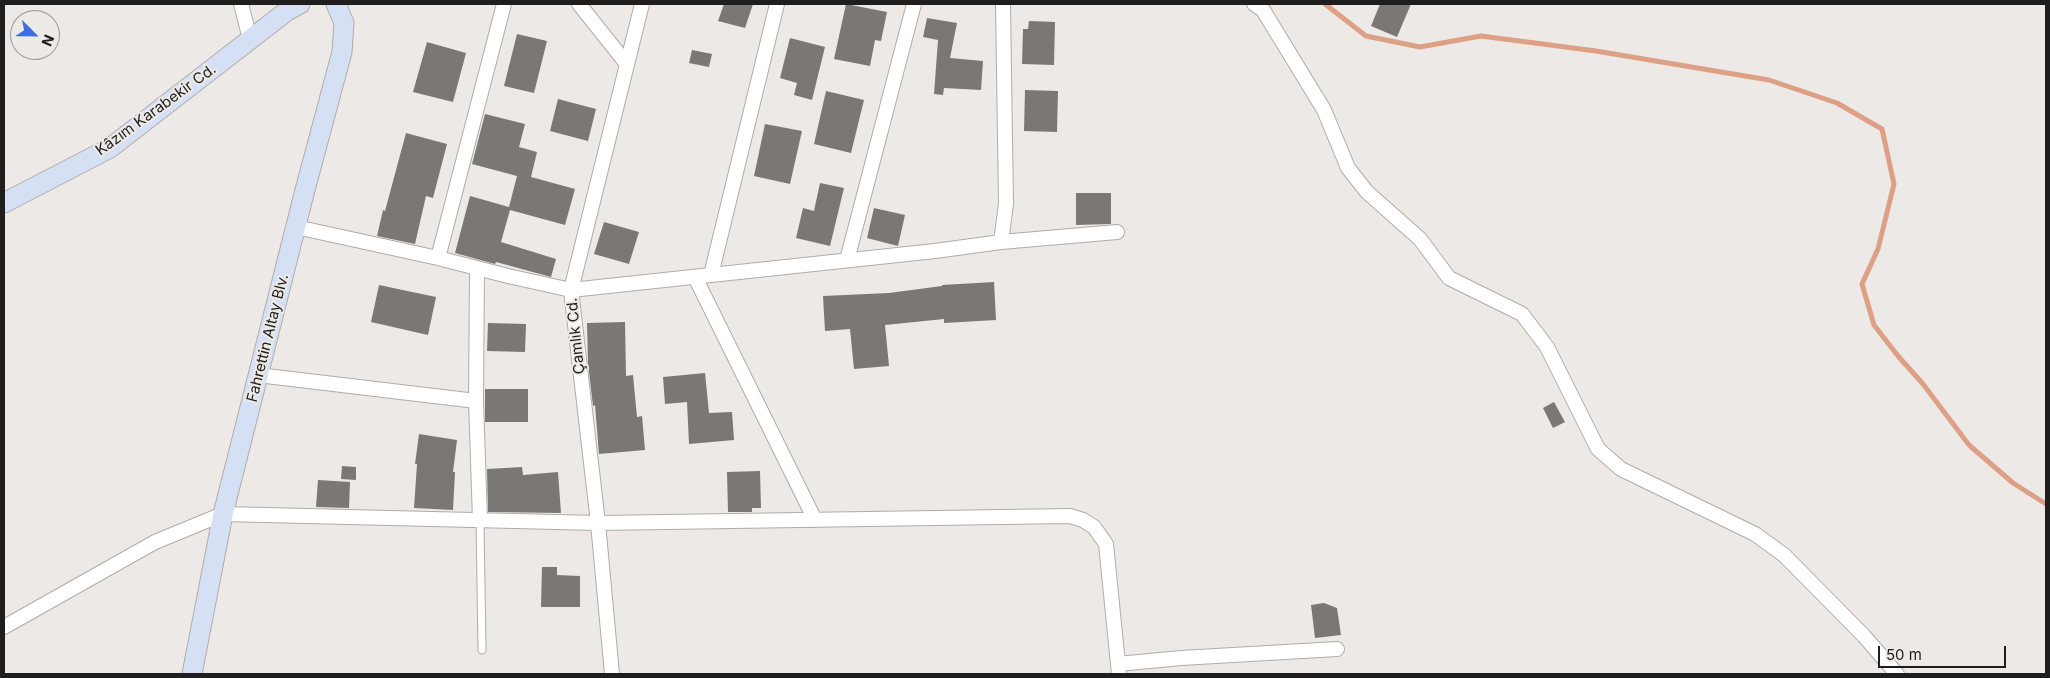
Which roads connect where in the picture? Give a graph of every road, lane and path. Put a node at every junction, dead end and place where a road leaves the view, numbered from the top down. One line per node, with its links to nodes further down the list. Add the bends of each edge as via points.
1 (241, 4): 11 (street)
2 (300, 4): 11 (street, Kâzım Karabekir Cd.)
3 (336, 4): 14 (street, Fahrettin Altay Blv., via 344,23 342,52)
4 (504, 4): 17 (street)
5 (579, 4): 12 (street)
6 (642, 4): 12 (street, Çamlık Cd.)
7 (777, 4): 20 (street)
8 (914, 4): 18 (street)
9 (1003, 4): 16 (street, via 1006,204)
10 (1254, 4): 35 (street, via 1263,10 1324,110 1348,168 1367,192 1420,239 1449,278 1522,314 1547,347 1598,449 1621,469 1755,534 1784,555)
11 (250, 39): 13 (street, Kâzım Karabekir Cd., via 110,148)
12 (626, 64): 22 (street, Çamlık Cd.)
13 (4, 203)
14 (296, 227): 17 (street); 23 (street, Fahrettin Altay Blv.)
15 (1117, 232): 16 (street)
16 (1001, 242): 18 (street)
17 (438, 258): 19 (street)
18 (847, 260): 20 (street)
19 (477, 269): 22 (street); 24 (street)
20 (711, 275): 21 (street)
21 (695, 278): 22 (street); 27 (street)
22 (571, 290): 28 (street, Çamlık Cd.)
23 (258, 375): 24 (street); 25 (street, Fahrettin Altay Blv.)
24 (476, 401): 26 (street)
25 (223, 514): 26 (street); 29 (street, via 155,542); 33 (street, Fahrettin Altay Blv.)
26 (480, 520): 28 (street); 31 (lane)
27 (816, 520): 28 (street); 32 (street, via 1070,516 1083,520 1094,527 1106,544)
28 (598, 523): 34 (street, Çamlık Cd.)
29 (4, 627)
30 (1337, 649): 32 (street, via 1182,658)
31 (482, 650)
32 (1118, 669)
33 (192, 674)
34 (612, 674)
35 (1897, 674)

